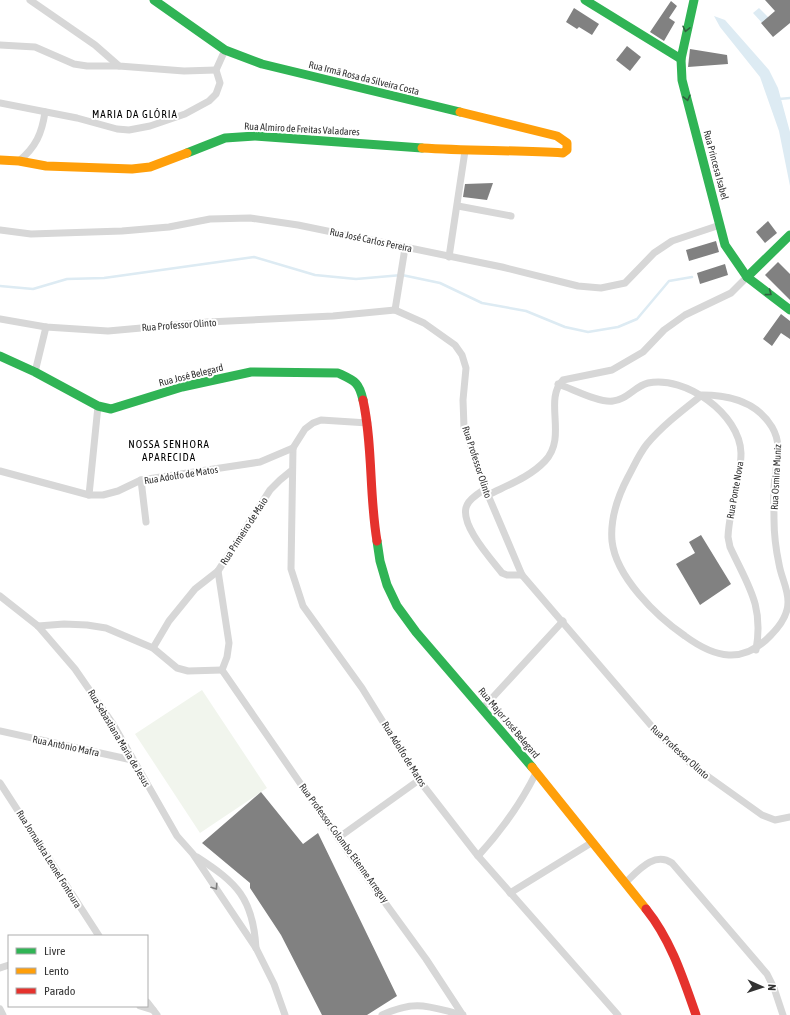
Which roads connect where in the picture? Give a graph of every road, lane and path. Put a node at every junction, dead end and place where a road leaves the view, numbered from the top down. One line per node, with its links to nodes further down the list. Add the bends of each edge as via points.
1 (30, 0): 8 (street, via 95,44)
2 (154, 0): 6 (street, Rua Irmã Rosa da Silveira Costa)
3 (585, 0): 7 (street)
4 (694, 0): 7 (street, Rua Princesa Isabel, one-way to 7)
5 (0, 45): 8 (street, via 35,47 74,64)
6 (225, 50): 9 (street); 13 (street, Rua Irmã Rosa da Silveira Costa, via 262,64 557,136 568,145 566,151)
7 (681, 59): 18 (street, Rua Princesa Isabel, one-way to 18, via 682,80)
8 (118, 66): 9 (street, via 184,71)
9 (216, 70): 11 (street, via 219,89 209,101 185,114 150,126 129,130 117,129)
10 (0, 103): 11 (street)
11 (45, 112): 15 (street, via 38,141)
12 (465, 151): 13 (street, Rua Almiro de Freitas Valadares); 15 (street, Rua Almiro de Freitas Valadares, via 255,136 225,138 150,167 132,170 46,166); 16 (street)
13 (560, 152)
14 (0, 160): 15 (street, Rua Almiro de Freitas Valadares)
15 (19, 161)
16 (458, 206): 17 (street); 22 (street)
17 (511, 216)
18 (720, 225): 22 (street, Rua José Carlos Pereira, via 672,241 661,247 625,283 601,288 578,286); 23 (street, Rua Princesa Isabel, via 725,246)
19 (0, 230): 21 (street, Rua José Carlos Pereira, via 31,234 122,231 170,227 210,219 250,218 298,225)
20 (790, 235): 23 (street)
21 (405, 248): 22 (street, Rua José Carlos Pereira); 24 (street)
22 (449, 257)
23 (749, 274): 25 (street, Rua Princesa Isabel, one-way to 25); 30 (street, via 731,294 685,315 664,330 643,352 622,365 612,370 563,380)
24 (395, 310): 27 (street, Rua Professor Olinto, via 108,331); 38 (street, Rua Professor Olinto, via 424,323 455,345 462,355 466,368 464,427)
25 (790, 310)
26 (0, 319): 27 (street, Rua Professor Olinto)
27 (46, 327): 29 (street)
28 (0, 356): 29 (street, Rua José Belegard)
29 (35, 372): 32 (street, Rua José Belegard)
30 (558, 384): 31 (street, Rua Ponte Nova, via 601,400 614,402 648,383 680,386); 38 (street, via 555,394 554,446 546,460 529,475)
31 (702, 395): 47 (street, Rua Ponte Nova, via 730,424 738,438 739,471 728,537 730,547 756,603 759,632); 47 (street, Rua Osmira Muniz, via 727,396 750,406 764,415 778,438 774,532 788,602 786,614 779,627); 47 (street, Rua Osmira Muniz, via 646,445 620,492 614,515 612,542 624,573 640,596 680,633 698,646 719,654 736,656)
32 (98, 406): 33 (street, Rua José Belegard, via 111,408 182,387 251,372 338,373 351,378 360,387); 39 (street)
33 (368, 422): 34 (street, Rua Adolfo de Matos, via 321,420 305,429); 49 (street, Rua Major José Belegard, via 374,523 380,561 387,584 397,606 416,632)
34 (293, 448): 36 (street, Rua Adolfo de Matos); 37 (street, Rua Adolfo de Matos, via 260,462)
35 (0, 471): 39 (street, Rua Adolfo de Matos)
36 (291, 471): 41 (street, Rua Primeiro de Maio, via 270,490); 53 (street, Rua Adolfo de Matos, via 291,569 303,606 362,688)
37 (141, 480): 39 (street, Rua Adolfo de Matos, via 118,491); 40 (street)
38 (487, 492): 42 (street, Rua Professor Olinto); 42 (street, via 469,501 466,507 467,522 476,539 502,573 507,576)
39 (89, 495)
40 (146, 522)
41 (218, 571): 46 (street, Rua Primeiro de Maio, via 195,589 169,620); 48 (street, via 229,643)
42 (522, 575): 44 (street, Rua Professor Olinto)
43 (0, 596): 45 (street, Rua Sebastiana Maria de Jesus)
44 (562, 621): 49 (street); 55 (street, Rua Professor Olinto, via 640,715 692,765 762,815 775,820)
45 (38, 626): 46 (street, via 64,624 106,628); 51 (street, Rua Sebastiana Maria de Jesus, via 76,668 113,724)
46 (154, 648): 48 (street, via 177,668 188,671)
47 (756, 650)
48 (222, 670): 56 (street, Rua Professor Colombo Etienne Arreguy)
49 (482, 709): 52 (street, Rua Major José Belegard)
50 (0, 731): 51 (street, Rua Antônio Mafra)
51 (132, 760): 58 (street, Rua Sebastiana Maria de Jesus, via 177,836)
52 (536, 773): 57 (street, Rua Major José Belegard); 59 (street, via 521,802 500,832)
53 (419, 780): 56 (street); 59 (street, Rua Adolfo de Matos)
54 (0, 783): 62 (street, Rua Jornalista Leonel Fontoura)
55 (790, 817)
56 (338, 838): 73 (street, Rua Professor Colombo Etienne Arreguy, via 406,929)
57 (591, 843): 60 (street, Rua Major José Belegard); 61 (street)
58 (194, 854): 63 (street, Rua Sebastiana Maria de Jesus, one-way to 63); 63 (street, Rua Sebastiana Maria de Jesus, via 226,877 245,898 255,928)
59 (478, 856): 61 (street, Rua Adolfo de Matos)
60 (626, 883): 75 (street, Rua Major José Belegard, via 667,938); 76 (street, via 654,859 672,863 767,974)
61 (510, 893): 74 (street, Rua Adolfo de Matos)
62 (98, 935)
63 (256, 948): 70 (street, Rua Sebastiana Maria de Jesus, via 274,984)
64 (148, 1003): 68 (street)
65 (142, 1007): 68 (street)
66 (436, 1007): 71 (street, via 418,1004 398,1008); 72 (street); 73 (street)
67 (0, 1010): 69 (street)
68 (155, 1013)
69 (3, 1015)
70 (285, 1015)
71 (382, 1015)
72 (435, 1015)
73 (464, 1015)
74 (618, 1015)
75 (696, 1015)
76 (784, 1015)

